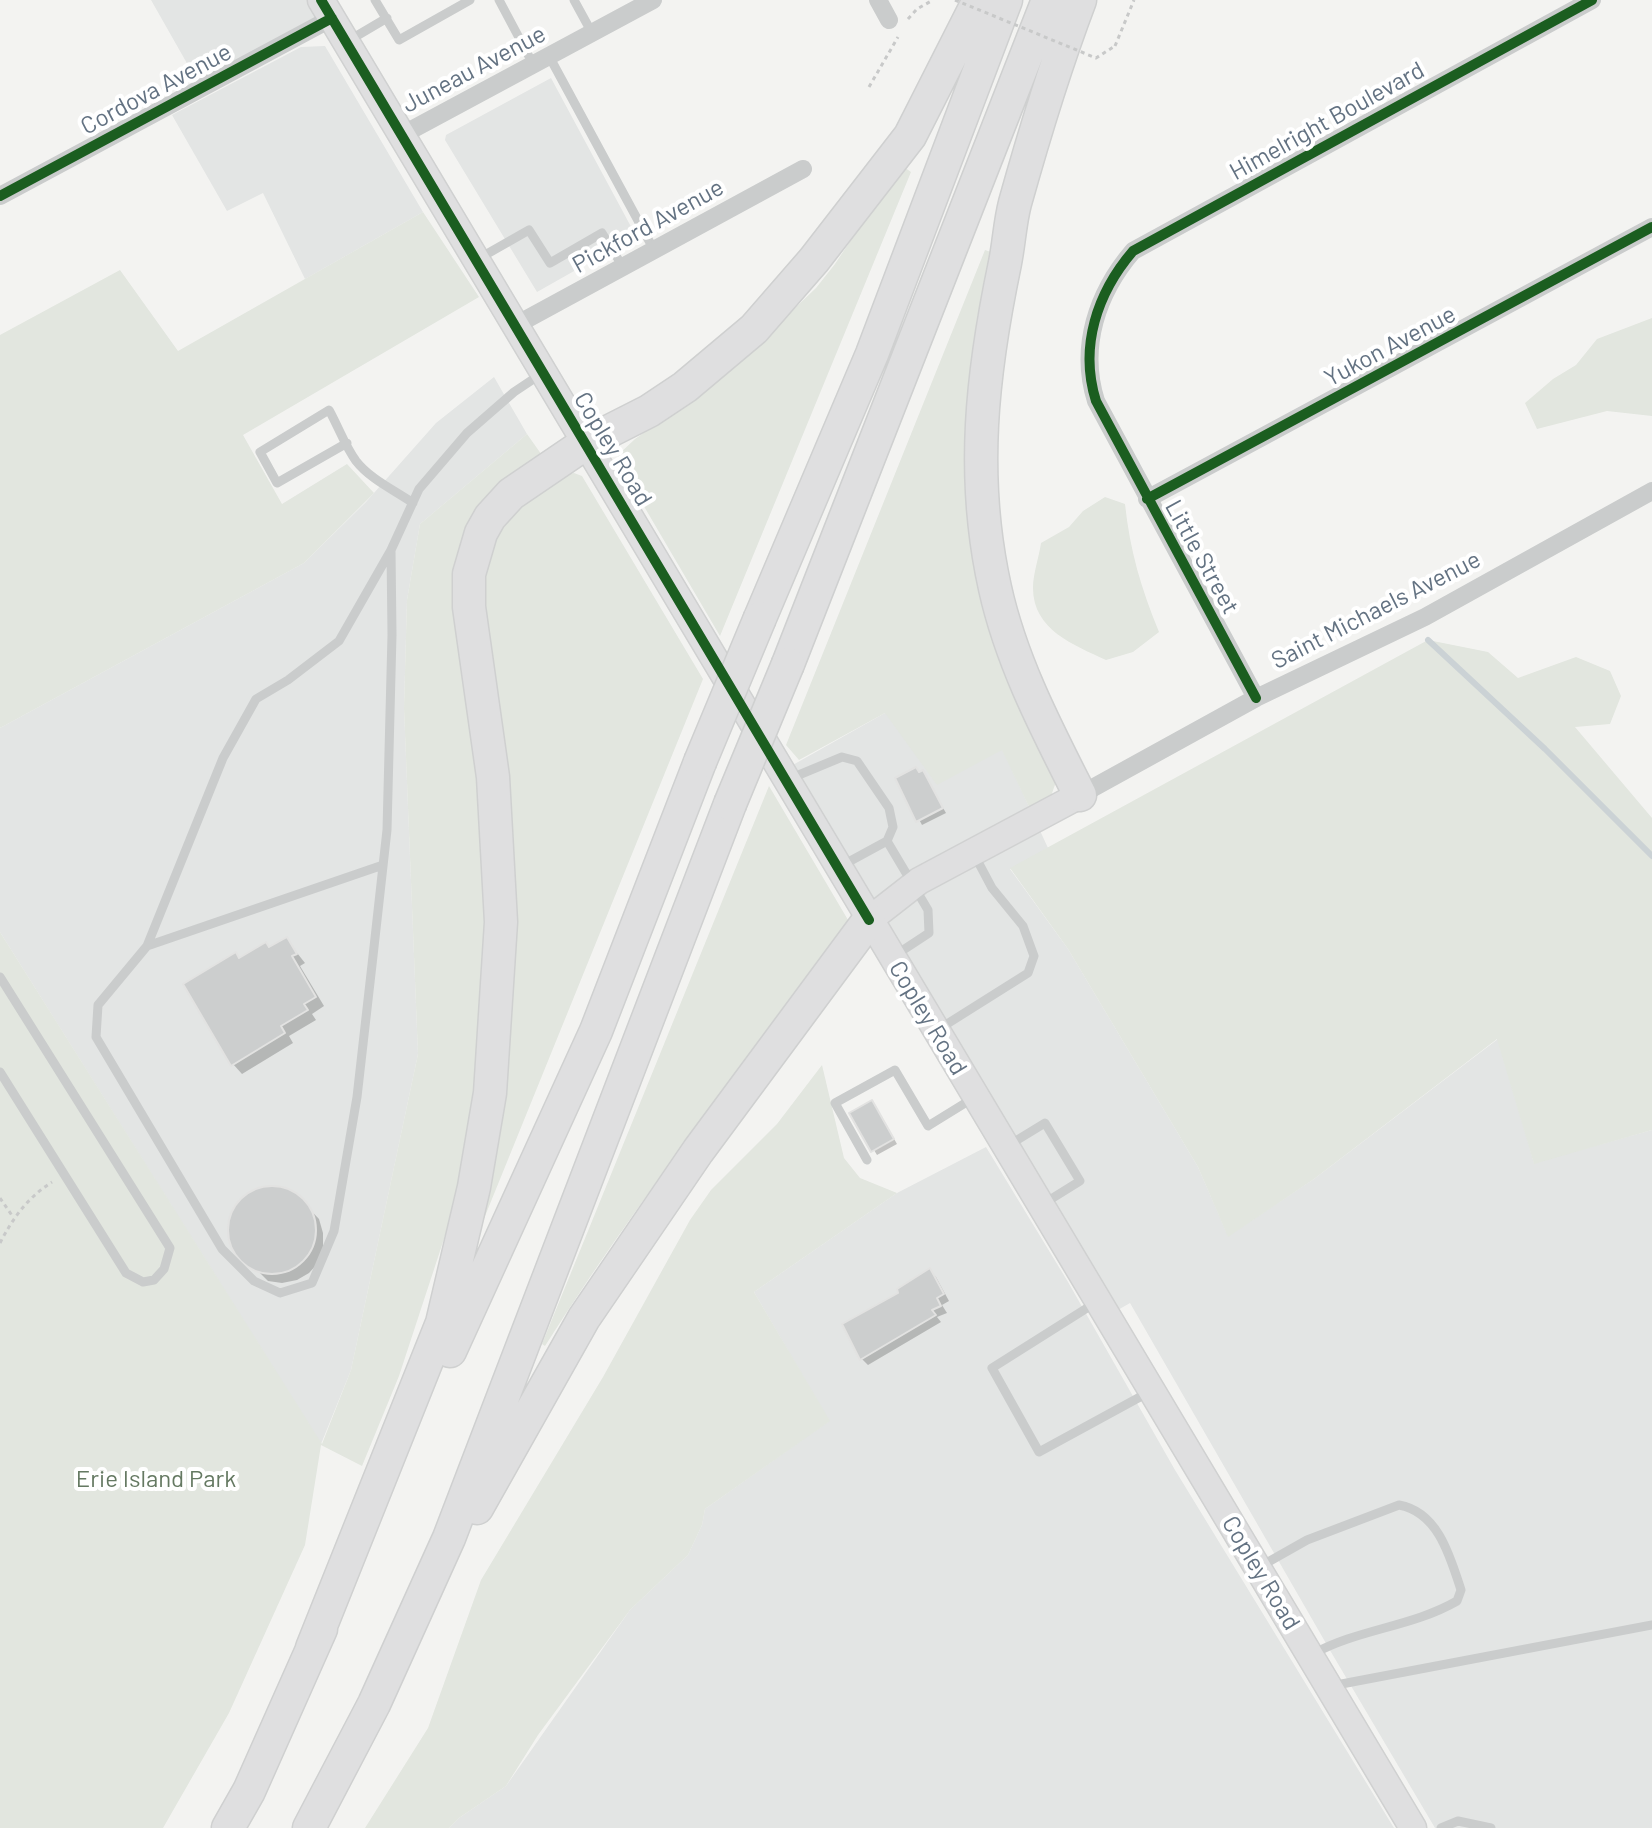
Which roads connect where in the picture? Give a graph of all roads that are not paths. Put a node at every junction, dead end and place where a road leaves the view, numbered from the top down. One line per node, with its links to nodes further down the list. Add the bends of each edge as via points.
1 (375, 0): 13 (lane)
2 (470, 0): 13 (lane, via 399,40)
3 (499, 0): 17 (lane)
4 (574, 0): 15 (lane)
5 (653, 0): 15 (street, Juneau Avenue)
6 (878, 0): 14 (street)
7 (979, 0): 29 (highway, via 910,136 795,283 709,369 649,411)
8 (1006, 0): 57 (highway, bridge, via 872,354 700,762 583,1059)
9 (1048, 0): 55 (highway, bridge)
10 (1080, 0): 36 (highway, via 1015,205 984,378 980,464 989,558 1006,632)
11 (1592, 0): 25 (street, Himelright Boulevard, via 1133,251)
12 (326, 9): 16 (main road, Copley Road); 20 (street, Cordova Avenue)
13 (387, 18): 16 (lane)
14 (889, 20)
15 (592, 33): 17 (street, Juneau Avenue)
16 (346, 42): 18 (main road, Copley Road)
17 (541, 60): 18 (street, Juneau Avenue); 22 (lane)
18 (402, 135): 23 (main road, Copley Road)
19 (803, 169): 22 (street, Pickford Avenue)
20 (0, 196)
21 (1652, 227): 31 (street, Yukon Avenue)
22 (654, 250): 24 (street, Pickford Avenue)
23 (477, 260): 24 (lane, via 529,230 550,263 602,233); 26 (main road, Copley Road)
24 (623, 267): 26 (street, Pickford Avenue)
25 (1102, 298): 31 (street, Little Street, via 1089,355 1091,387)
26 (516, 325): 27 (main road, Copley Road)
27 (544, 372): 29 (main road, Copley Road); 32 (lane, via 467,433)
28 (347, 443): 28 (lane, via 329,410 260,452 277,483); 32 (lane, via 371,475)
29 (586, 443): 35 (main road, Copley Road); 57 (highway, via 511,494 481,533 473,555 469,607 493,777 500,873 490,1093 442,1323)
30 (1652, 491): 34 (street, Saint Michaels Avenue, via 1425,617)
31 (1147, 499): 34 (street, Little Street)
32 (413, 503): 33 (lane)
33 (391, 550): 39 (lane); 43 (lane, via 339,641 256,699 223,758)
34 (1256, 698): 36 (street, Saint Michaels Avenue)
35 (786, 780): 37 (lane, via 842,757 857,761 889,808 893,827); 40 (main road, Copley Road)
36 (1080, 795): 38 (main road)
37 (887, 841): 40 (lane); 41 (lane)
38 (973, 852): 41 (main road); 46 (lane, via 992,888 1023,926 1034,956 1028,973)
39 (383, 865): 43 (lane); 43 (lane, via 354,1112 334,1231 312,1283 280,1293 254,1281 222,1249 96,1037 98,1005)
40 (838, 868): 42 (main road, Copley Road)
41 (915, 885): 42 (main road); 44 (lane, via 928,910 929,933)
42 (869, 920): 44 (main road, Copley Road); 55 (highway, via 698,1151 584,1318)
43 (147, 946)
44 (892, 957): 46 (main road, Copley Road)
45 (0, 977): 47 (lane, via 170,1248 164,1269 154,1280 143,1282 126,1273)
46 (936, 1031): 48 (main road, Copley Road)
47 (0, 1072)
48 (975, 1097): 49 (main road, Copley Road); 50 (lane, via 928,1126 895,1070 835,1103)
49 (1005, 1147): 51 (main road, Copley Road); 51 (lane, via 1045,1123 1059,1146 1080,1181)
50 (867, 1160)
51 (1040, 1205): 52 (main road, Copley Road)
52 (1098, 1301): 53 (main road, Copley Road); 53 (lane, via 992,1368 1039,1452)
53 (1151, 1391): 54 (main road, Copley Road)
54 (1257, 1568): 58 (main road, Copley Road); 58 (lane, via 1307,1540 1399,1505 1427,1518 1440,1537 1461,1590 1457,1601)
55 (413, 1623): 61 (highway)
56 (1652, 1625): 59 (lane)
57 (312, 1648): 60 (highway)
58 (1310, 1655): 59 (main road, Copley Road)
59 (1328, 1687): 62 (main road, Copley Road)
60 (228, 1828)
61 (309, 1828)
62 (1413, 1828)
63 (1441, 1828): 64 (lane, via 1458,1821)
64 (1491, 1828)

